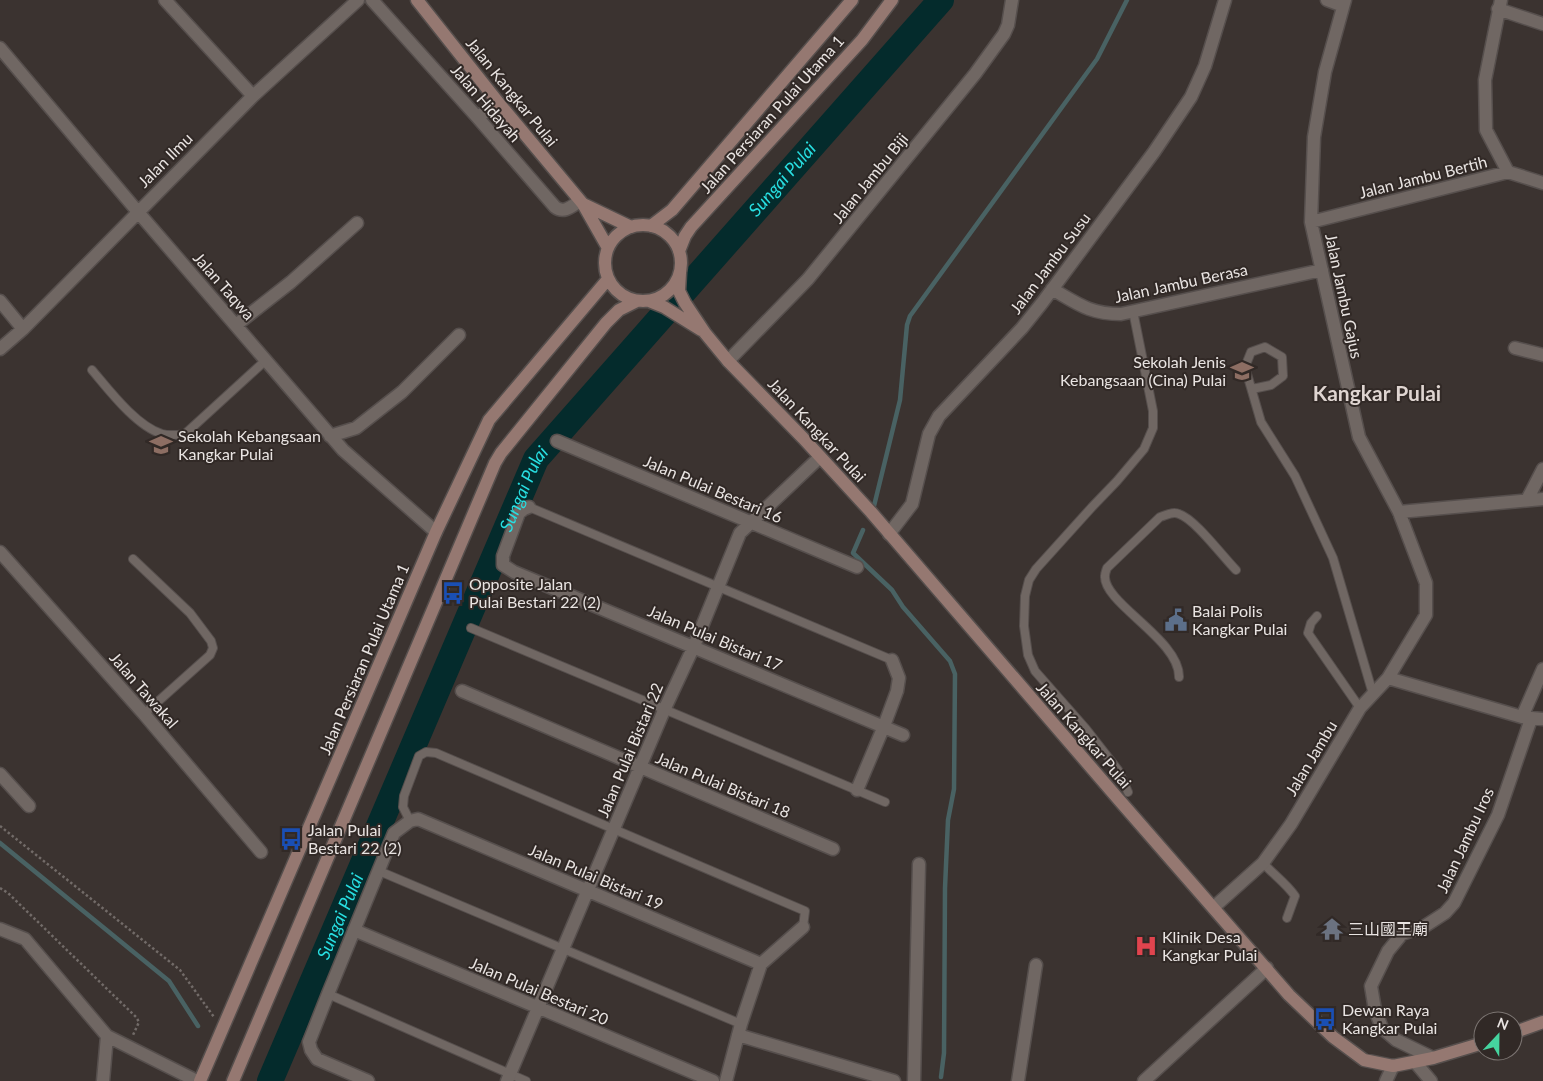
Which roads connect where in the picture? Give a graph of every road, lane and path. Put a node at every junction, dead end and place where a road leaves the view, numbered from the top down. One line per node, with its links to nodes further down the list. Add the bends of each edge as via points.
1 (165, 0): 14 (street)
2 (358, 0): 14 (street, Jalan Ilmu)
3 (372, 0): 16 (street, Jalan Hidayah)
4 (417, 0): 15 (main road, Jalan Kangkar Pulai)
5 (852, 0): 23 (main road, Jalan Persiaran Pulai Utama 1, via 672,210)
6 (892, 0): 26 (main road, Jalan Persiaran Pulai Utama 1, via 862,40 691,227)
7 (1012, 0): 42 (street, Jalan Jambu Biji, via 1004,34 974,74 808,279)
8 (1226, 0): 30 (street, Jalan Jambu Susu, via 1205,66 1191,97)
9 (1327, 0): 10 (street)
10 (1344, 3): 21 (street, Jalan Jambu Gajus, via 1325,72 1314,137)
11 (1499, 5): 12 (street); 17 (street, via 1485,80 1486,130)
12 (1543, 24)
13 (0, 48): 20 (street, Jalan Taqwa)
14 (252, 96): 20 (street, Jalan Ilmu)
15 (497, 101): 16 (street); 19 (main road, Jalan Kangkar Pulai)
16 (478, 118): 19 (street, Jalan Hidayah, via 555,208 565,210)
17 (1508, 172): 18 (street, Jalan Jambu Bertih); 21 (street, Jalan Jambu Bertih)
18 (1543, 183)
19 (582, 203): 24 (main road, Jalan Kangkar Pulai); 25 (main road, Jalan Kangkar Pulai)
20 (138, 212): 34 (street, Jalan Taqwa); 35 (street, Jalan Ilmu)
21 (1311, 222): 27 (street, Jalan Jambu Gajus)
22 (357, 223): 34 (street, via 291,282)
23 (651, 226): 24 (main road); 26 (main road, via 668,235)
24 (632, 227): 25 (main road, via 616,236)
25 (608, 248): 29 (main road, via 605,264)
26 (679, 251): 28 (main road)
27 (1322, 270): 33 (street, Jalan Jambu Berasa); 52 (street, Jalan Jambu Gajus, via 1359,437)
28 (680, 273): 31 (main road, via 668,292 659,298); 36 (main road, Jalan Kangkar Pulai, via 679,291)
29 (608, 279): 31 (main road, via 625,297); 54 (main road, Jalan Persiaran Pulai Utama 1, via 489,420)
30 (1052, 289): 33 (street, Jalan Jambu Berasa, via 1083,307 1103,314); 55 (street, Jalan Jambu Susu, via 1022,328 939,416 929,434 912,504)
31 (643, 301): 36 (main road, Jalan Kangkar Pulai, via 664,307); 117 (main road, via 619,310 606,323 495,464)
32 (0, 302): 35 (street)
33 (1133, 311): 80 (lane, via 1153,412 1153,428 1144,448 1117,481 1036,569 1025,596 1024,626 1028,656 1036,671 1118,770)
34 (236, 325): 41 (street, Jalan Taqwa)
35 (23, 329): 38 (street, Jalan Ilmu)
36 (706, 333): 42 (main road, Jalan Kangkar Pulai)
37 (459, 335): 45 (street, via 402,392 356,428)
38 (0, 348)
39 (1515, 348): 40 (street)
40 (1543, 355)
41 (266, 360): 43 (lane, via 185,434 173,436 141,422); 45 (street, Jalan Taqwa)
42 (728, 360): 47 (main road, Jalan Kangkar Pulai)
43 (92, 370)
44 (1252, 389): 44 (lane, via 1245,366 1251,352 1265,347 1282,357 1283,376 1271,385); 70 (lane, via 1261,422 1295,476 1332,558)
45 (330, 436): 54 (street, Jalan Taqwa)
46 (557, 441): 53 (street, Jalan Pulai Bestari 16)
47 (820, 457): 53 (street, Jalan Pulai Bistari 22); 55 (main road, Jalan Kangkar Pulai)
48 (1543, 469): 50 (street)
49 (1543, 499): 50 (street)
50 (1527, 500): 52 (street)
51 (529, 507): 60 (lane); 64 (street, Jalan Pulai Bistari 17, via 519,513 502,565)
52 (1399, 512): 61 (street, Jalan Jambu Gajus, via 1426,583)
53 (750, 523): 58 (street, Jalan Pulai Bestari 16); 60 (street, Jalan Pulai Bistari 22, via 740,533)
54 (436, 532): 105 (main road, Jalan Persiaran Pulai Utama 1)
55 (889, 534): 93 (main road, Jalan Kangkar Pulai)
56 (0, 552): 73 (street, Jalan Tawakal)
57 (133, 559): 73 (lane, via 190,613 212,648 210,655)
58 (857, 567)
59 (1236, 570): 67 (lane, via 1191,521 1172,513 1160,517 1107,568 1104,577 1107,586 1168,649 1178,664)
60 (717, 586): 64 (street, Jalan Pulai Bistari 22); 65 (lane)
61 (1426, 615): 68 (street, Jalan Jambu)
62 (1317, 616): 72 (lane, via 1308,634)
63 (471, 628): 71 (lane)
64 (694, 646): 71 (street, Jalan Pulai Bistari 22); 75 (street, Jalan Pulai Bistari 17)
65 (892, 660): 75 (street, via 899,678)
66 (1543, 669): 74 (street, Jalan Jambu Iros)
67 (1179, 677)
68 (1388, 678): 70 (street, Jalan Jambu); 74 (street)
69 (462, 691): 77 (street, Jalan Pulai Bistari 18)
70 (1373, 694): 72 (street, Jalan Jambu)
71 (665, 708): 77 (street, Jalan Pulai Bistari 22); 79 (lane)
72 (1360, 708): 88 (street, Jalan Jambu, via 1291,824)
73 (144, 714): 87 (street, Jalan Tawakal)
74 (1532, 718): 111 (street, Jalan Jambu Iros, via 1498,815 1454,903 1425,926 1402,934 1388,951 1371,986 1382,1028 1396,1040)
75 (884, 726): 76 (street, Jalan Pulai Bistari 17); 79 (street)
76 (903, 735)
77 (640, 768): 85 (street, Jalan Pulai Bistari 22); 86 (street, Jalan Pulai Bistari 18)
78 (0, 774): 82 (street)
79 (857, 790): 81 (lane)
80 (1128, 792)
81 (885, 802)
82 (29, 806)
83 (414, 820): 85 (lane, via 403,807 404,796 419,756 426,752 436,753); 90 (street, via 394,832); 92 (street, Jalan Pulai Bistari 19)
84 (0, 826): 105 (path, via 180,970)
85 (614, 829): 92 (street, Jalan Pulai Bistari 22); 95 (lane, via 805,911)
86 (833, 849)
87 (261, 852)
88 (1263, 862): 93 (street, Jalan Jambu); 94 (lane, via 1295,896)
89 (918, 864): 123 (street)
90 (379, 871): 97 (street); 98 (lane)
91 (0, 888): 109 (path, via 136,1017 139,1026)
92 (588, 892): 98 (street, Jalan Pulai Bistari 22); 99 (street, Jalan Pulai Bistari 19)
93 (1214, 907): 101 (main road, Jalan Kangkar Pulai)
94 (1286, 918)
95 (803, 927): 99 (street)
96 (1, 930): 108 (street, via 24,939)
97 (354, 930): 102 (street); 103 (street, Jalan Pulai Bestari 20)
98 (563, 950): 103 (street, Jalan Pulai Bistari 22); 107 (lane)
99 (762, 964): 107 (street)
100 (1036, 965): 124 (street)
101 (1267, 968): 113 (main road, Jalan Kangkar Pulai, via 1333,1037 1364,1060); 125 (street)
102 (328, 994): 114 (lane); 118 (street, via 310,1042 311,1050 317,1059)
103 (538, 1009): 114 (street, Jalan Pulai Bistari 22); 120 (street, Jalan Pulai Bestari 20)
104 (1543, 1022): 106 (main road)
105 (223, 1029): 116 (main road, Jalan Persiaran Pulai Utama 1)
106 (1523, 1029)
107 (740, 1030): 121 (street); 122 (street)
108 (107, 1036): 109 (street); 115 (street)
109 (127, 1046): 116 (street)
110 (1473, 1046): 111 (main road, Jalan Kangkar Pulai)
111 (1433, 1058): 112 (main road, Jalan Kangkar Pulai)
112 (1415, 1062): 113 (main road, Jalan Kangkar Pulai); 127 (street)
113 (1393, 1066): 126 (street)
114 (509, 1078): 119 (lane)
115 (103, 1081)
116 (199, 1081)
117 (233, 1081)
118 (368, 1081)
119 (526, 1081)
120 (713, 1081)
121 (726, 1081)
122 (894, 1081)
123 (914, 1081)
124 (1018, 1081)
125 (1144, 1081)
126 (1386, 1081)
127 (1431, 1081)

